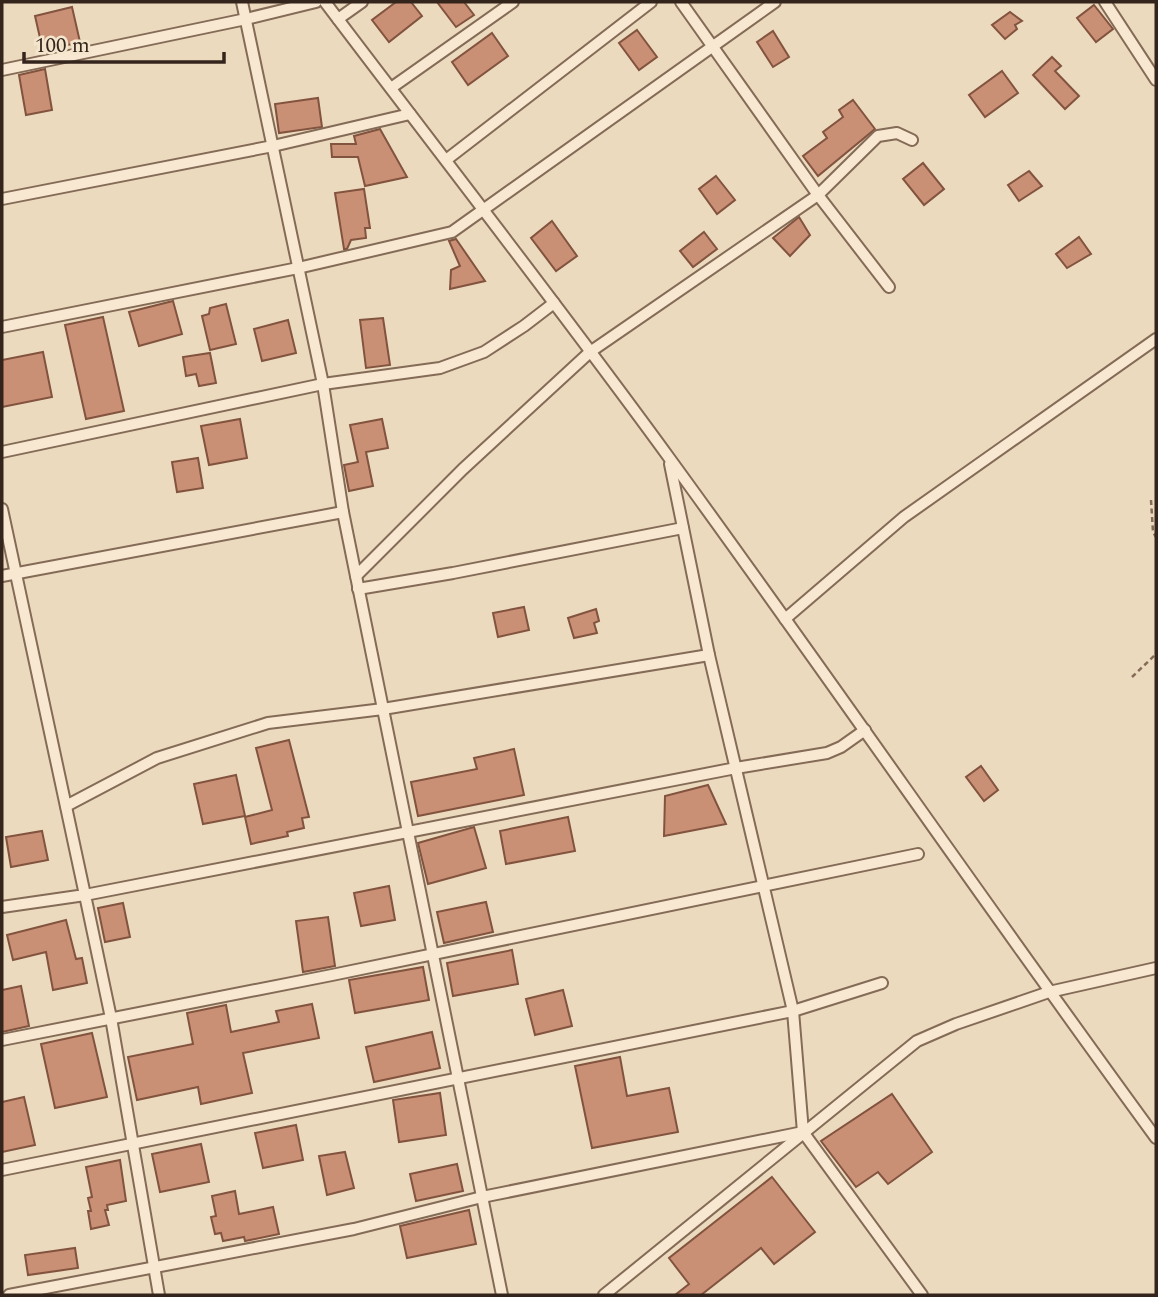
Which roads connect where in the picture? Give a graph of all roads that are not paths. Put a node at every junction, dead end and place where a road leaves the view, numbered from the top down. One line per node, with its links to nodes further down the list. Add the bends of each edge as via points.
1 (242, 2): 10 (street)
2 (316, 2): 10 (street)
3 (325, 2): 11 (street)
4 (362, 2): 11 (street)
5 (513, 2): 15 (street)
6 (651, 2): 19 (street)
7 (681, 2): 12 (street)
8 (775, 2): 12 (street)
9 (1105, 2): 14 (street)
10 (246, 19): 13 (street); 18 (street)
11 (338, 19): 15 (street)
12 (714, 46): 20 (street); 22 (street)
13 (2, 71)
14 (1156, 80)
15 (391, 88): 16 (street)
16 (410, 114): 18 (street); 19 (street)
17 (912, 139): 20 (street, via 897,133 878,136)
18 (272, 146): 21 (street); 23 (street)
19 (446, 160): 22 (street)
20 (818, 195): 24 (street); 28 (street)
21 (2, 200)
22 (484, 210): 23 (street, via 452,232); 25 (street)
23 (298, 268): 26 (street); 29 (street)
24 (889, 287)
25 (554, 303): 28 (street); 29 (street, via 484,352 440,368)
26 (2, 327)
27 (1156, 339): 39 (street, via 904,517)
28 (590, 352): 31 (street); 37 (street)
29 (323, 384): 30 (street); 33 (street)
30 (2, 452)
31 (669, 457): 34 (street); 39 (street)
32 (2, 509): 35 (street)
33 (343, 512): 35 (street); 37 (street)
34 (683, 528): 38 (street); 40 (street)
35 (14, 573): 36 (street); 44 (street)
36 (2, 576)
37 (356, 576): 38 (street)
38 (358, 589): 41 (street)
39 (785, 619): 42 (street)
40 (709, 655): 41 (street); 43 (street)
41 (383, 709): 44 (street, via 268,723 158,758); 45 (street)
42 (865, 730): 43 (street, via 827,752); 53 (street)
43 (736, 768): 45 (street); 47 (street)
44 (66, 806): 48 (street)
45 (408, 832): 48 (street); 50 (street)
46 (918, 854): 47 (street)
47 (764, 887): 50 (street); 54 (street)
48 (85, 895): 49 (street); 55 (street)
49 (2, 907)
50 (433, 954): 55 (street); 57 (street)
51 (1156, 968): 53 (street)
52 (882, 983): 54 (street)
53 (1049, 992): 58 (street, via 917,1041); 59 (street)
54 (793, 1011): 57 (street); 58 (street)
55 (111, 1018): 56 (street); 60 (street)
56 (2, 1040)
57 (458, 1079): 60 (street); 62 (street)
58 (803, 1132): 62 (street); 67 (street); 68 (street)
59 (1156, 1138)
60 (132, 1144): 61 (street); 63 (street)
61 (2, 1170)
62 (482, 1197): 63 (street, via 354,1230); 66 (street)
63 (154, 1269): 64 (street); 65 (street)
64 (9, 1295)
65 (159, 1295)
66 (502, 1295)
67 (604, 1295)
68 (922, 1295)

